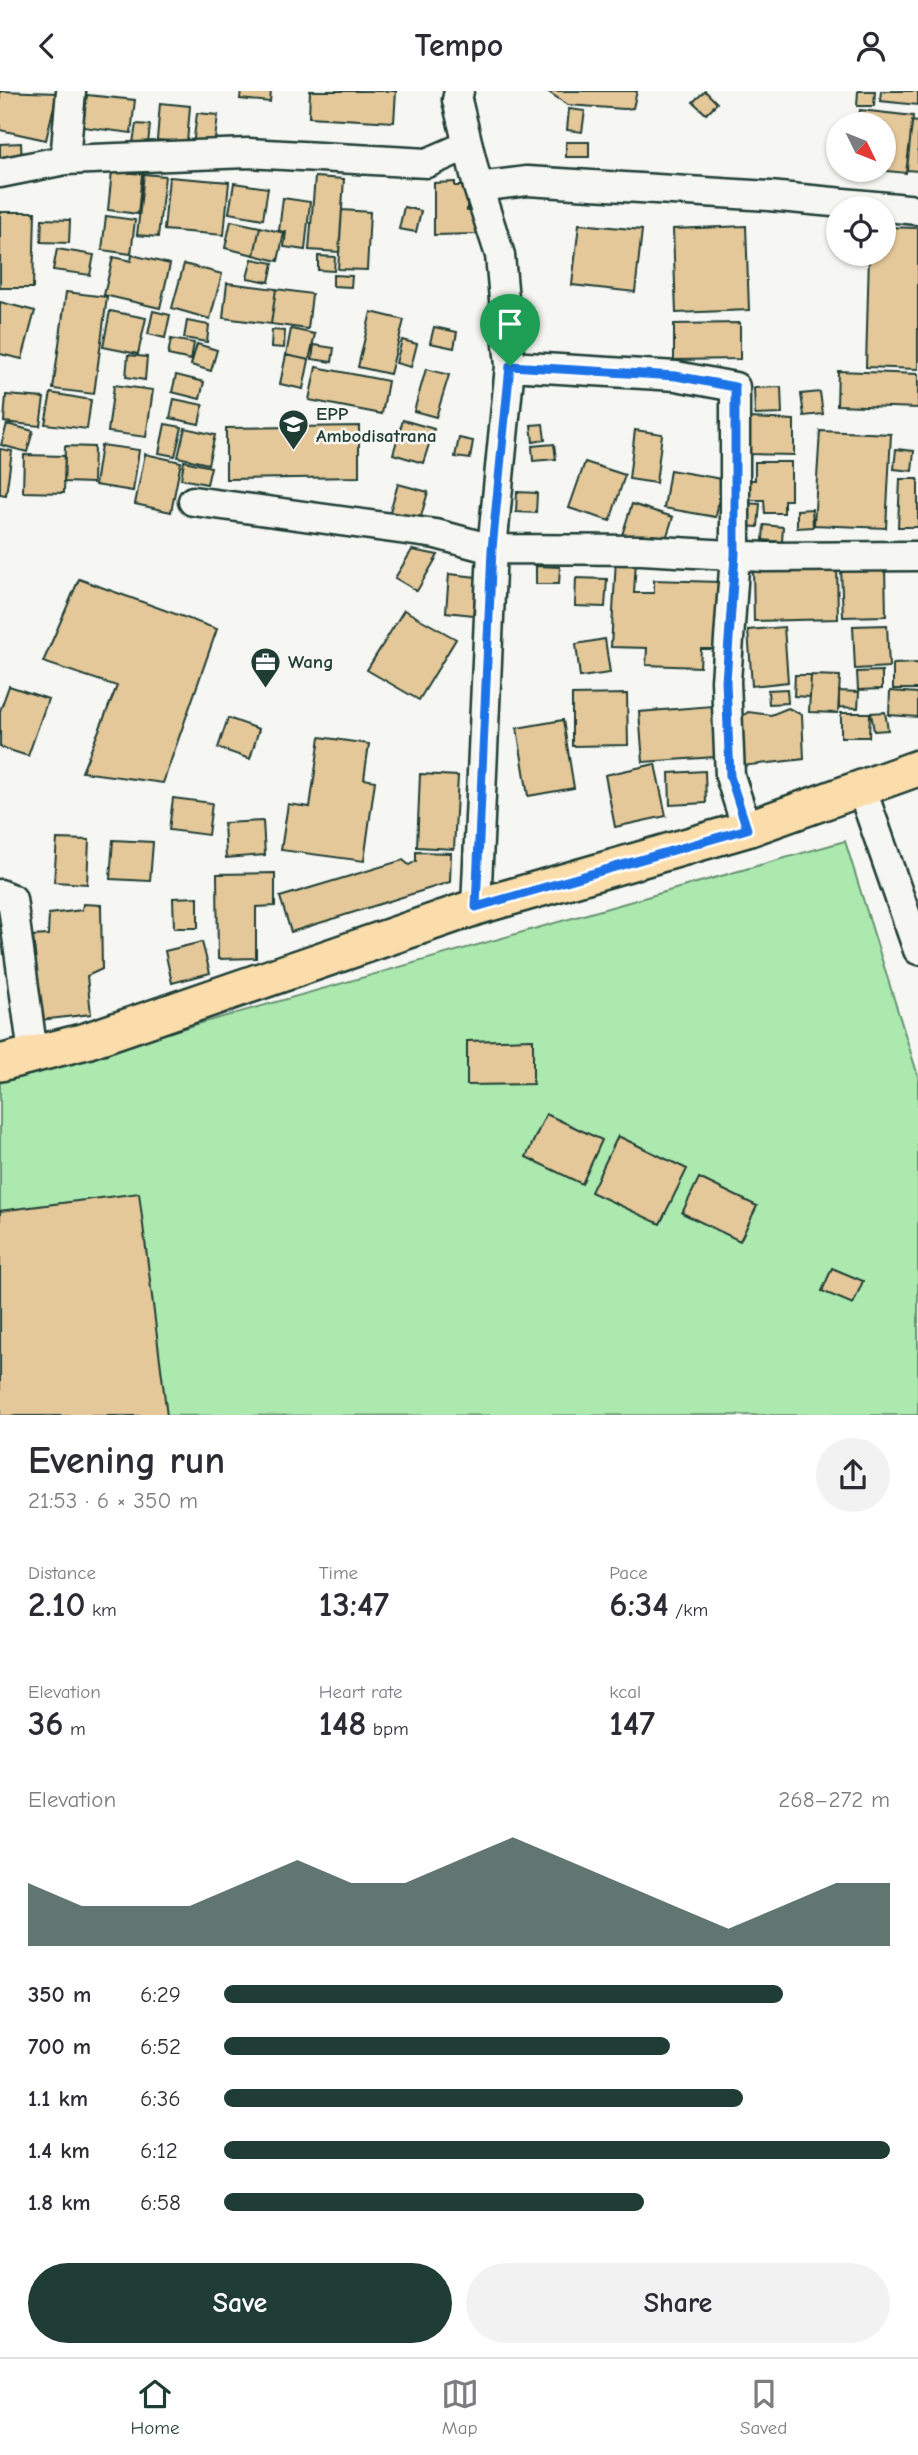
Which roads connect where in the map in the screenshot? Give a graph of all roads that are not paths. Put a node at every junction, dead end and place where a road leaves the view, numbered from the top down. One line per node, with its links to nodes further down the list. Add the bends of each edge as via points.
1 (71, 91): 4 (street)
2 (459, 91): 3 (street)
3 (468, 145): 4 (street, via 428,163 248,153); 6 (street)
4 (65, 160): 5 (street)
5 (0, 173)
6 (478, 187): 7 (street, via 527,181); 8 (street, via 500,255)
7 (918, 210)
8 (510, 366): 10 (street); 11 (street, via 676,376 735,387)
9 (193, 501): 10 (street, via 436,534)
10 (492, 549): 11 (street); 17 (street)
11 (735, 555): 12 (street); 15 (street, via 726,681 730,776)
12 (918, 556)
13 (918, 768): 14 (main road)
14 (861, 787): 15 (main road); 18 (street)
15 (747, 829): 17 (main road)
16 (0, 894): 19 (street, via 12,899)
17 (476, 907): 19 (main road, via 86,1041)
18 (918, 950)
19 (33, 1054): 20 (main road)
20 (0, 1063)

